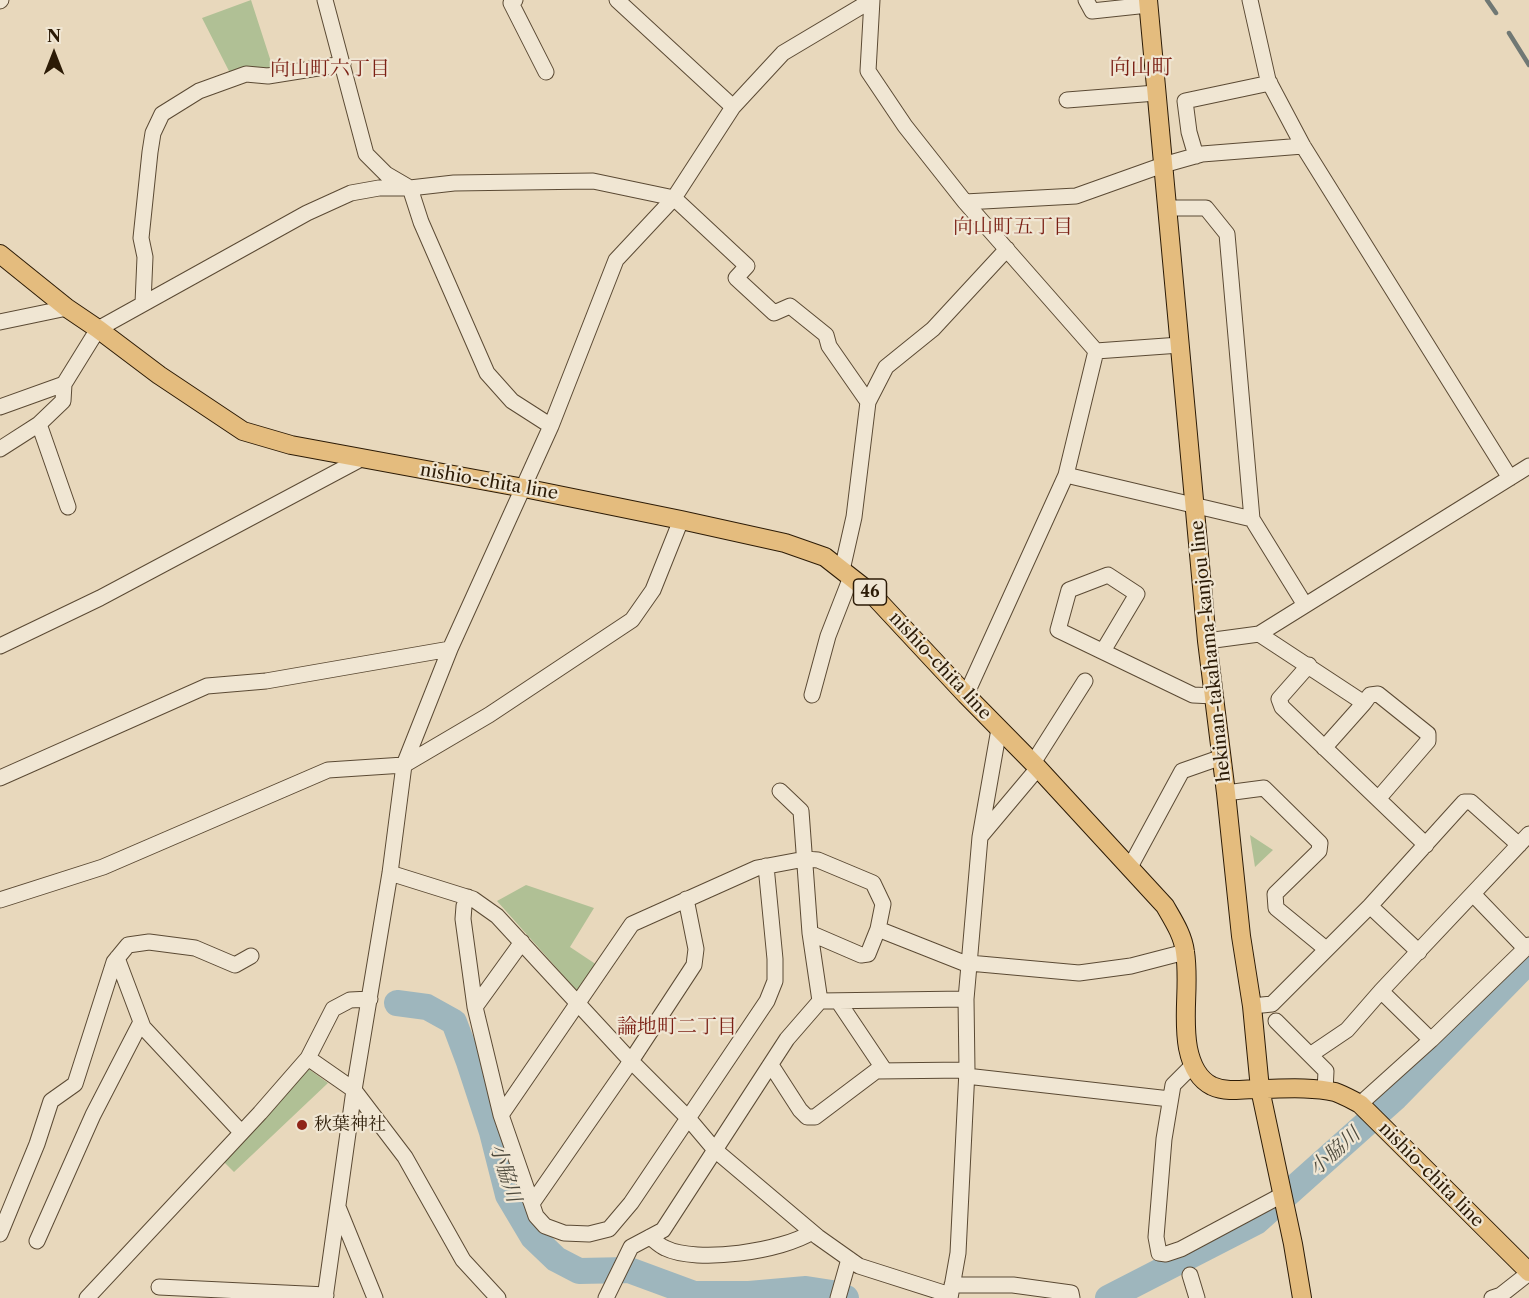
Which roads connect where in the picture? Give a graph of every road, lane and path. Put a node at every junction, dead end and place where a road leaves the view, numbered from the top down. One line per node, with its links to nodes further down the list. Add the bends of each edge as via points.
1 (325, 0): 7 (street)
2 (515, 0): 8 (street, via 511,3)
3 (617, 0): 12 (street)
4 (1086, 0): 6 (street, via 1092,11)
5 (1250, 0): 9 (street)
6 (1148, 2): 10 (main road, hekinan-takahama-kanjou line)
7 (343, 64): 16 (street, via 366,154 386,174); 22 (street, via 268,76 246,74 199,91 162,114 153,133 141,238 146,257)
8 (546, 72)
9 (1270, 83): 13 (street); 14 (street, via 1185,101)
10 (1156, 93): 11 (street); 15 (main road, hekinan-takahama-kanjou line)
11 (1066, 100)
12 (733, 107): 17 (street); 18 (street, via 783,53 872,0 868,71)
13 (1303, 146): 14 (street); 37 (street)
14 (1196, 156): 15 (street)
15 (1163, 165): 18 (street, via 1076,196); 19 (main road, hekinan-takahama-kanjou line)
16 (410, 188): 17 (street, via 454,183 593,180); 22 (street, via 351,193); 32 (street, via 487,373 512,401)
17 (674, 198): 29 (street, via 747,266 736,278 774,313 790,306 826,335); 32 (street, via 616,260)
18 (965, 202): 20 (street)
19 (1168, 208): 26 (main road, hekinan-takahama-kanjou line); 41 (street, via 1206,208 1227,234)
20 (1007, 249): 27 (street); 29 (street, via 933,329 886,367)
21 (0, 254): 23 (main road, nishio-chita line / 46)
22 (143, 303): 25 (street)
23 (67, 308): 24 (street); 25 (main road, nishio-chita line / 46)
24 (0, 322)
25 (98, 329): 28 (street); 34 (main road, nishio-chita line / 46, via 243,431)
26 (1180, 345): 27 (street); 39 (main road, hekinan-takahama-kanjou line)
27 (1096, 351): 36 (street)
28 (64, 384): 30 (street); 31 (street, via 63,401)
29 (868, 402): 43 (street)
30 (0, 407)
31 (39, 424): 33 (street); 40 (street)
32 (551, 426): 38 (street)
33 (0, 449)
34 (361, 459): 38 (main road, nishio-chita line / 46); 47 (street, via 100,598)
35 (1529, 466): 37 (street)
36 (1066, 475): 39 (street); 53 (street)
37 (1510, 478): 44 (street)
38 (524, 488): 42 (main road, nishio-chita line / 46); 48 (street)
39 (1195, 506): 41 (street); 46 (main road, hekinan-takahama-kanjou line)
40 (68, 507)
41 (1252, 519): 44 (street)
42 (681, 520): 43 (main road, nishio-chita line / 46, via 803,548 825,556); 59 (street, via 653,590 632,620 489,715)
43 (846, 574): 52 (street); 53 (main road, nishio-chita line / 46, via 871,594)
44 (1305, 605): 45 (street)
45 (1259, 634): 46 (street); 50 (street)
46 (1207, 641): 54 (main road, hekinan-takahama-kanjou line)
47 (0, 646)
48 (450, 649): 59 (street); 61 (street, via 266,681 207,686)
49 (1103, 651): 49 (street, via 1137,594 1108,575 1069,590 1058,630); 54 (street, via 1193,695)
50 (1309, 665): 55 (street); 57 (street, via 1279,699 1282,707)
51 (1085, 681): 60 (street)
52 (812, 695)
53 (966, 695): 56 (main road, nishio-chita line / 46)
54 (1214, 696): 58 (main road, hekinan-takahama-kanjou line)
55 (1364, 703): 57 (street); 64 (street, via 1370,695 1378,694 1428,734 1428,741)
56 (999, 729): 60 (main road, nishio-chita line / 46); 65 (street)
57 (1324, 748): 64 (street)
58 (1222, 757): 63 (main road, hekinan-takahama-kanjou line); 70 (street, via 1182,771)
59 (404, 765): 71 (street); 75 (street, via 328,770 103,867)
60 (1035, 765): 65 (street); 70 (main road, nishio-chita line / 46)
61 (0, 778)
62 (780, 791): 68 (street, via 801,811)
63 (1226, 793): 81 (street, via 1264,788 1320,843 1319,851 1275,894 1276,908); 93 (main road, hekinan-takahama-kanjou line)
64 (1378, 799): 67 (street)
65 (980, 837): 86 (street)
66 (1524, 840): 67 (street, via 1471,802 1464,802); 72 (street)
67 (1426, 845): 76 (street)
68 (805, 859): 69 (street); 77 (street, via 818,860 873,883 883,904); 78 (street)
69 (766, 866): 74 (street); 111 (street, via 775,981 767,1001)
70 (1130, 867): 82 (main road, nishio-chita line / 46, via 1165,906)
71 (390, 873): 73 (street); 88 (street)
72 (1473, 894): 80 (street); 83 (street)
73 (468, 897): 79 (street, via 497,916); 94 (street, via 463,919)
74 (686, 899): 92 (street, via 632,924); 100 (street, via 696,949 694,965)
75 (0, 900)
76 (1370, 906): 81 (street); 83 (street)
77 (878, 929): 78 (street, via 868,954 861,956); 86 (street)
78 (810, 933): 91 (street)
79 (522, 942): 92 (street); 94 (street)
80 (1527, 946): 97 (street)
81 (1326, 949): 93 (street, via 1272,1004)
82 (1185, 952): 86 (street, via 1131,966 1080,973); 102 (main road, nishio-chita line / 46, via 1185,1031)
83 (1419, 952): 87 (street)
84 (251, 956): 85 (street, via 235,965 195,948 149,942 128,945)
85 (117, 958): 96 (street); 118 (street, via 75,1084 51,1101)
86 (969, 964): 89 (street)
87 (1381, 991): 97 (street); 98 (street, via 1347,1030)
88 (370, 999): 99 (street, via 350,1000 333,1009); 106 (street)
89 (966, 999): 90 (street); 104 (street)
90 (838, 1000): 91 (street); 103 (street)
91 (820, 1001): 101 (street)
92 (579, 1002): 100 (street); 110 (street)
93 (1252, 1006): 105 (main road, hekinan-takahama-kanjou line)
94 (475, 1007): 110 (street)
95 (1276, 1021): 98 (street)
96 (141, 1022): 112 (street); 120 (street, via 93,1115)
97 (1431, 1040): 109 (street)
98 (1310, 1055): 107 (street, via 1326,1071)
99 (308, 1058): 106 (street); 112 (street)
100 (631, 1061): 111 (street); 115 (street)
101 (771, 1065): 103 (street, via 807,1117 815,1117 876,1071); 113 (street)
102 (1193, 1065): 105 (main road, nishio-chita line, via 1210,1085 1225,1090); 108 (street, via 1173,1085)
103 (885, 1071): 104 (street)
104 (967, 1073): 108 (street); 125 (street, via 958,1253)
105 (1260, 1089): 107 (main road, nishio-chita line); 114 (main road, hekinan-takahama-kanjou line)
106 (354, 1090): 116 (street); 129 (street, via 405,1157 463,1260)
107 (1325, 1091): 109 (main road, nishio-chita line)
108 (1170, 1098): 114 (street, via 1156,1237 1160,1252 1181,1249)
109 (1360, 1104): 122 (main road, nishio-chita line)
110 (501, 1115): 115 (street)
111 (688, 1118): 113 (street); 115 (street, via 609,1229 589,1234 564,1233 544,1226)
112 (241, 1132): 127 (street)
113 (715, 1150): 117 (street); 119 (street, via 663,1230)
114 (1282, 1195): 134 (main road, hekinan-takahama-kanjou line)
115 (532, 1202)
116 (338, 1208): 126 (street); 128 (street)
117 (812, 1232): 119 (street, via 775,1246 725,1256 666,1249); 121 (street)
118 (0, 1234)
119 (650, 1237): 130 (street, via 631,1247)
120 (37, 1241)
121 (849, 1259): 125 (street, via 859,1266); 131 (street)
122 (1529, 1272): 135 (street)
123 (1190, 1275): 133 (street)
124 (159, 1287): 126 (street)
125 (951, 1293): 132 (street, via 1012,1285 1071,1293)
126 (325, 1296)
127 (87, 1298)
128 (375, 1298)
129 (498, 1298)
130 (606, 1298)
131 (838, 1298)
132 (1072, 1298)
133 (1197, 1298)
134 (1302, 1298)
135 (1492, 1298)

